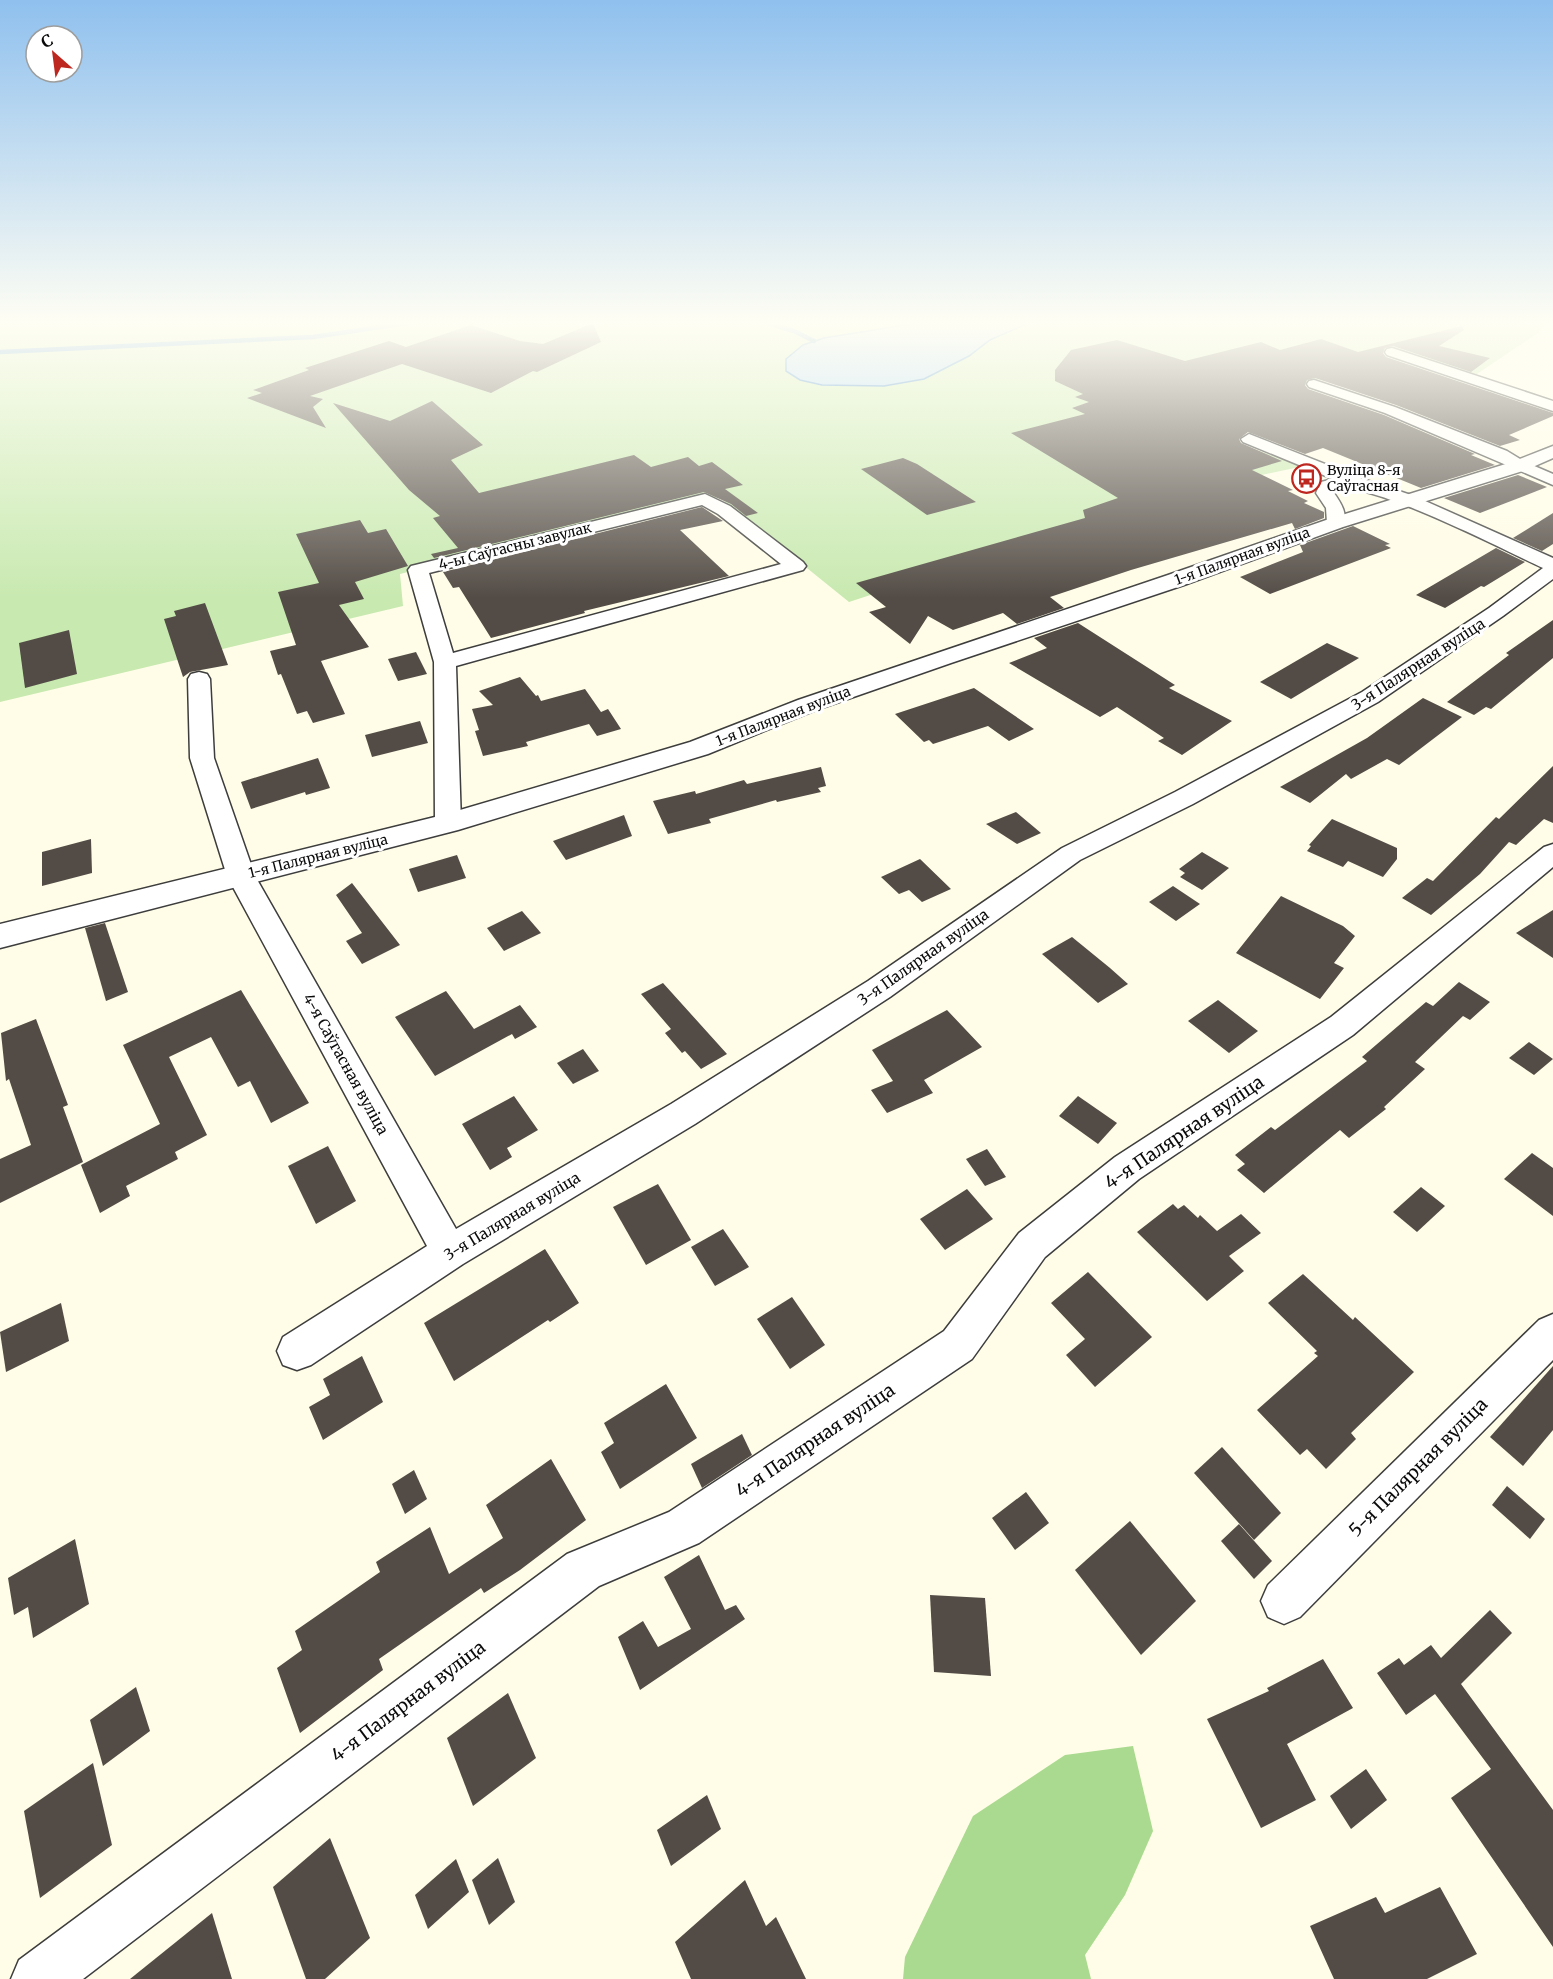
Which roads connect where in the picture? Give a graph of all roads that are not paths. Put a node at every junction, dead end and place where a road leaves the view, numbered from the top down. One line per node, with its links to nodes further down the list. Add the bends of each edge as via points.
1 (1398, 413): 4 (street, via 1500,454)
2 (1249, 439): 6 (street)
3 (1553, 451): 4 (street, 1-я Палярная вуліца)
4 (1519, 466): 5 (street); 7 (street, 1-я Палярная вуліца)
5 (1553, 480)
6 (1357, 483): 7 (street); 8 (street, via 1327,486 1325,493 1335,508)
7 (1408, 500): 8 (street, 1-я Палярная вуліца); 9 (street)
8 (1336, 523): 13 (street, 1-я Палярная вуліца, via 807,705 699,748)
9 (1553, 565)
10 (1553, 570): 17 (street, 3-я Палярная вуліца, via 1370,697 1071,854 870,995 683,1114)
11 (445, 662): 11 (street, 4-ы Саўгасны завулак, via 418,570 705,499 796,566); 13 (street, 4-ы Саўгасны завулак)
12 (199, 680): 15 (street, 4-я Саўгасная вуліца, via 202,758)
13 (448, 823): 15 (street, 1-я Палярная вуліца)
14 (1553, 853): 21 (street, 4-я Палярная вуліца, via 1342,1026 1127,1168 1032,1245 958,1345 684,1528 583,1570)
15 (241, 876): 16 (street, 1-я Палярная вуліца); 17 (street, 4-я Саўгасная вуліца)
16 (0, 936)
17 (450, 1252): 19 (street, 3-я Палярная вуліца)
18 (1553, 1333): 20 (street, 5-я Палярная вуліца)
19 (297, 1351)
20 (1284, 1601)
21 (38, 1979)

